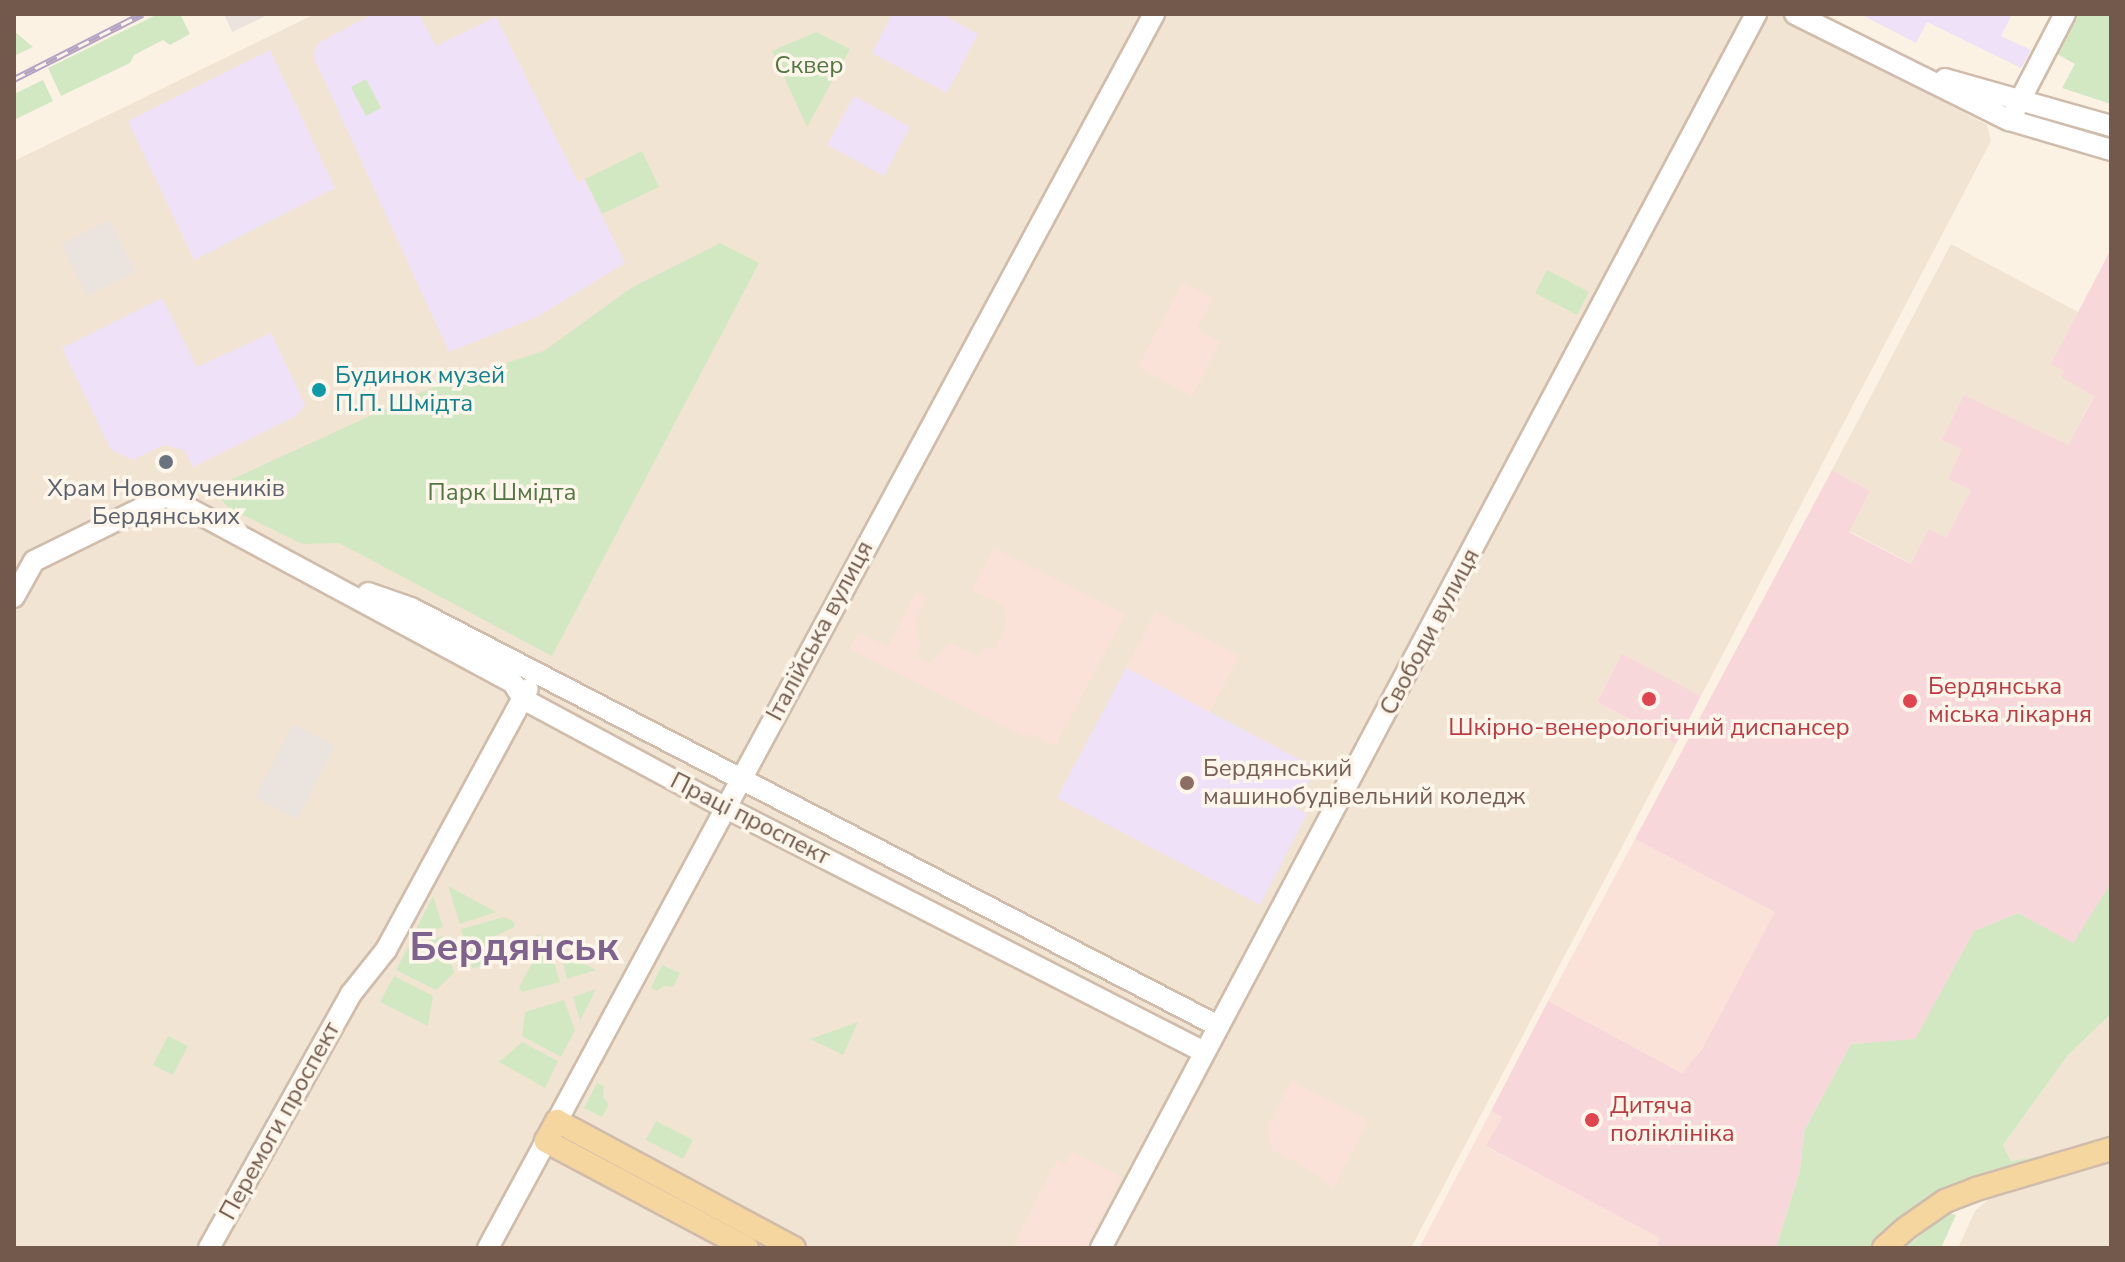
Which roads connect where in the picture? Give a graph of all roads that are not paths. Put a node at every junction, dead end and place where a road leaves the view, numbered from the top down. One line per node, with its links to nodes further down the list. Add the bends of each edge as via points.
1 (1154, 14): 14 (main road, Італійська вулиця)
2 (1756, 14): 16 (main road, Свободи вулиця)
3 (1795, 14): 5 (main road)
4 (2065, 14): 6 (main road)
5 (1885, 62): 6 (main road); 7 (main road)
6 (2020, 101): 7 (main road); 8 (main road)
7 (2009, 120): 9 (main road)
8 (2111, 126)
9 (2111, 150)
10 (307, 572): 11 (main road, Праці проспект, via 166,496 34,561); 12 (main road, Праці проспект, via 411,608); 13 (main road, Праці проспект, via 513,683)
11 (14, 597)
12 (536, 674): 13 (main road, Перемоги проспект); 14 (main road, Праці проспект)
13 (523, 699): 15 (main road, Праці проспект); 20 (main road, Перемоги проспект, via 386,950 351,994)
14 (739, 781): 15 (main road, Італійська вулиця); 16 (main road, Праці проспект)
15 (725, 807): 17 (main road, Праці проспект); 18 (main road, Італійська вулиця)
16 (1218, 1026): 17 (main road, Свободи вулиця)
17 (1204, 1052): 24 (main road, Свободи вулиця)
18 (552, 1131): 21 (main road, Італійська вулиця); 22 (main road); 23 (main road)
19 (2111, 1149): 25 (main road, via 1945,1201)
20 (209, 1248)
21 (488, 1248)
22 (747, 1248)
23 (794, 1248)
24 (1101, 1248)
25 (1884, 1248)

